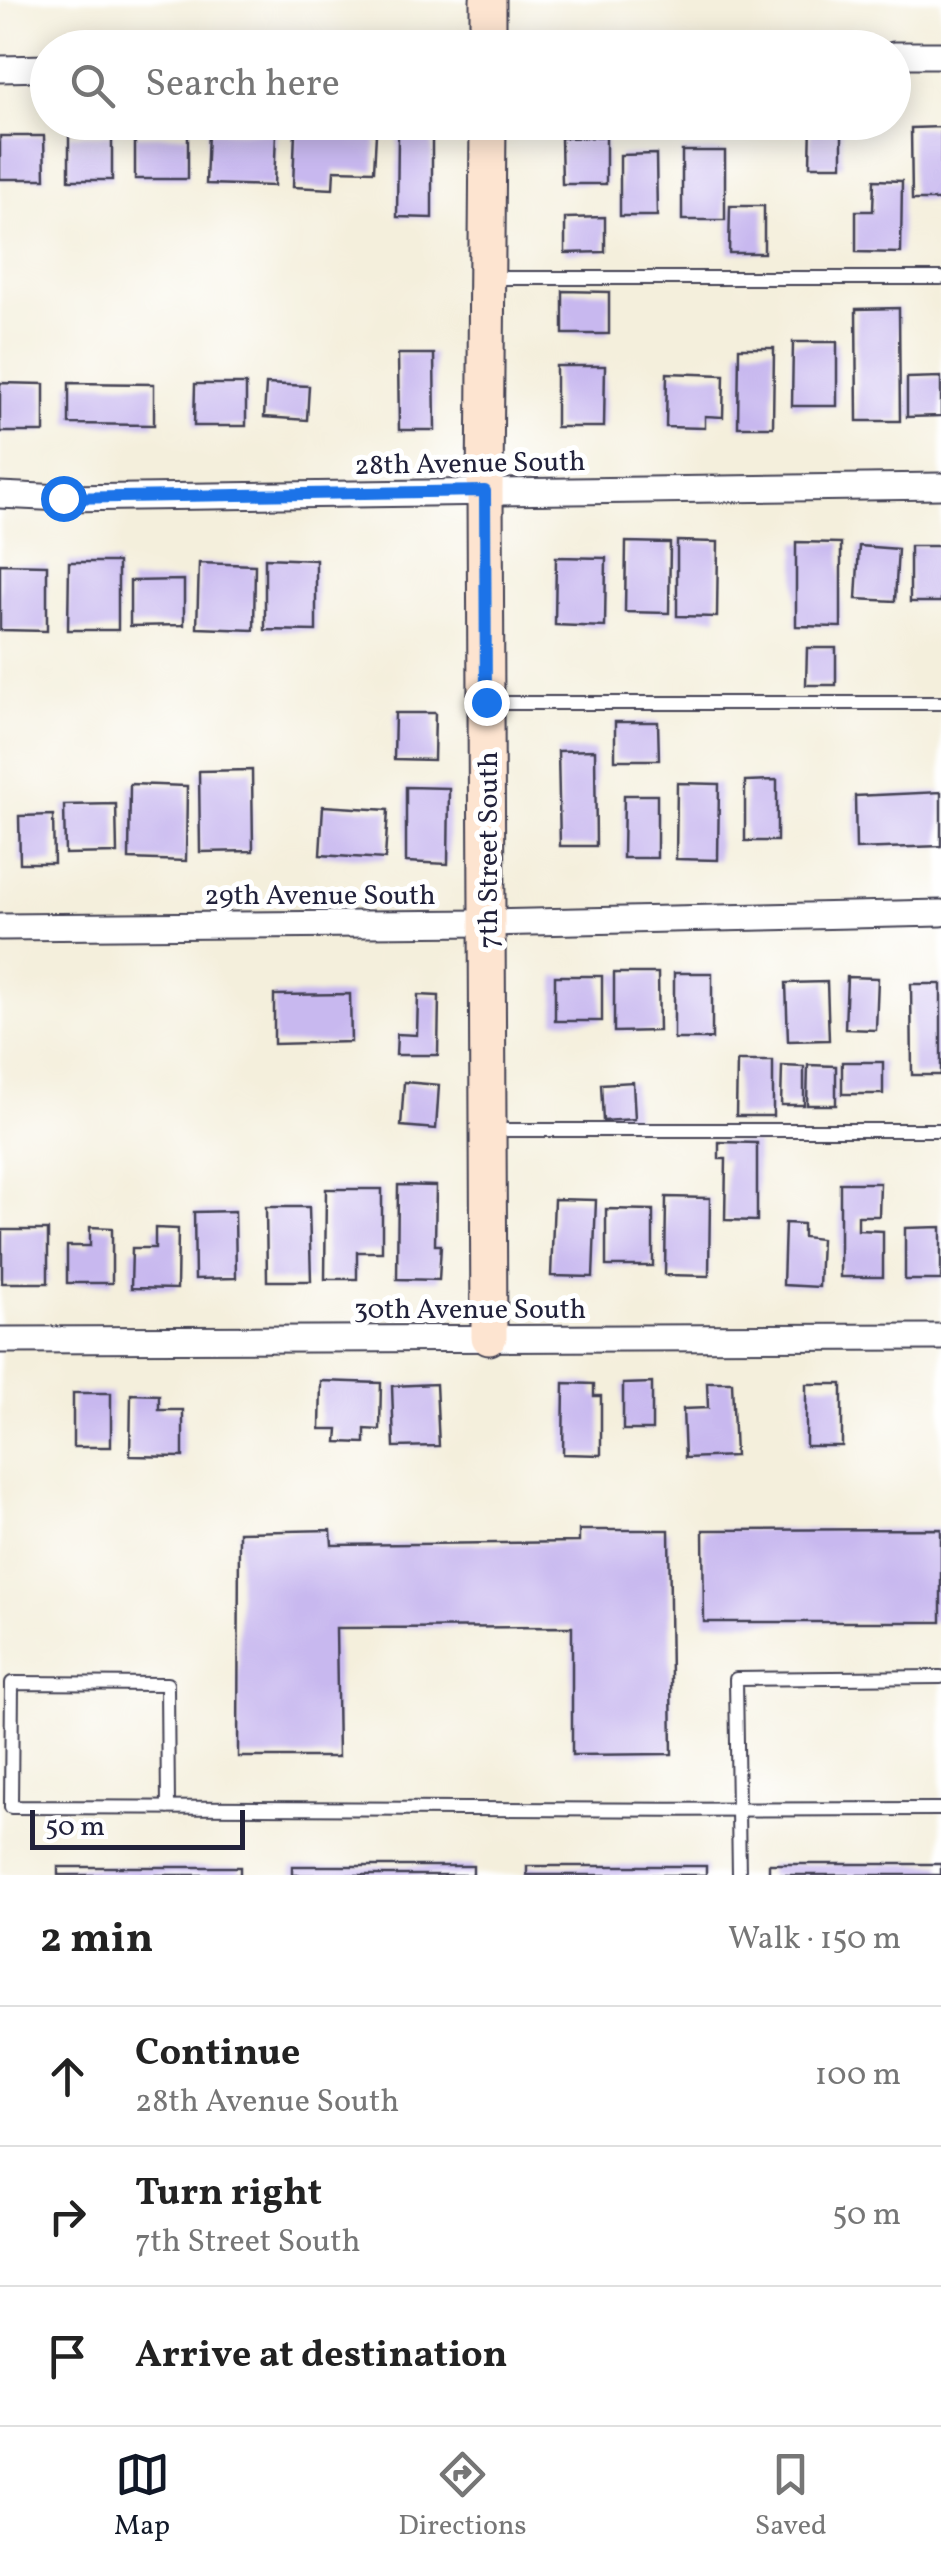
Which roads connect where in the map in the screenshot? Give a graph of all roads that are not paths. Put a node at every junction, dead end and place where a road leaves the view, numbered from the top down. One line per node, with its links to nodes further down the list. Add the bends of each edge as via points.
1 (488, 0): 2 (street)
2 (488, 30)
3 (911, 55): 4 (street)
4 (941, 55)
5 (30, 68): 6 (street)
6 (0, 69)
7 (488, 140): 8 (street, 7th Street South)
8 (486, 278): 9 (lane); 11 (street, 7th Street South)
9 (941, 278)
10 (941, 486): 11 (street, 28th Avenue South)
11 (485, 491): 12 (street, 28th Avenue South); 13 (street, 7th Street South)
12 (0, 495)
13 (486, 702): 14 (lane); 16 (street, 7th Street South)
14 (941, 702)
15 (941, 913): 16 (street, 29th Avenue South)
16 (488, 923): 17 (street, 29th Avenue South); 18 (street, 7th Street South)
17 (0, 927)
18 (488, 1130): 19 (lane); 20 (street, 7th Street South)
19 (941, 1130)
20 (489, 1338): 21 (street, 30th Avenue South); 22 (street, 30th Avenue South)
21 (941, 1338)
22 (0, 1340)
23 (941, 1678): 27 (lane, via 736,1679)
24 (6, 1683): 25 (lane, via 11,1807); 25 (lane, via 167,1684)
25 (168, 1808): 27 (lane)
26 (941, 1809): 27 (lane)
27 (738, 1810): 28 (lane)
28 (739, 1875)

